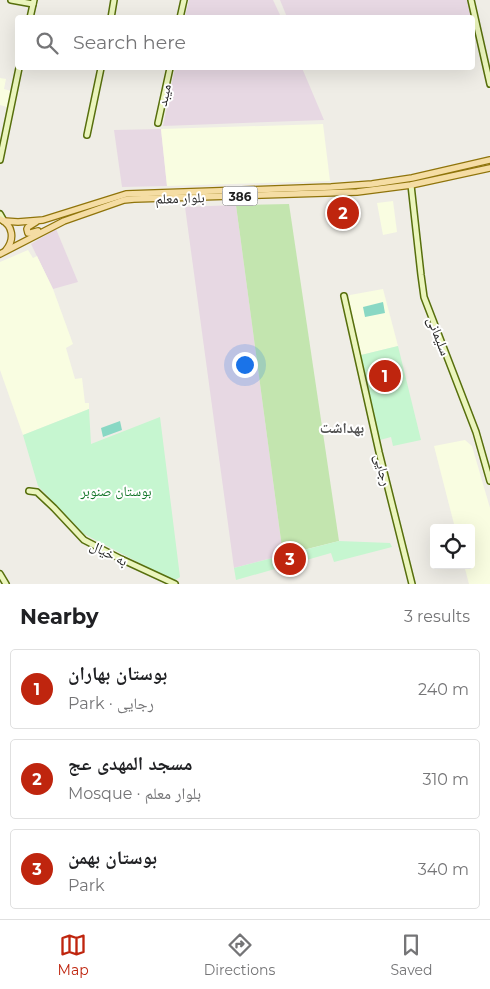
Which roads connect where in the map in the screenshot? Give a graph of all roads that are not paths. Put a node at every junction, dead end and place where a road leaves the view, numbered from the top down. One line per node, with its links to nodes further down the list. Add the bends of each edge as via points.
1 (11, 0): 5 (street)
2 (114, 0): 7 (street)
3 (184, 0): 8 (street)
4 (470, 0): 9 (street)
5 (33, 2): 6 (street)
6 (31, 15)
7 (112, 15)
8 (181, 15)
9 (474, 15)
10 (475, 21): 14 (street)
11 (19, 70): 17 (street)
12 (101, 70): 16 (street)
13 (170, 70): 15 (street, میبد)
14 (490, 84)
15 (158, 123)
16 (87, 135)
17 (0, 160)
18 (490, 160): 23 (main road, بلوار معلم / 386, via 372,184 132,193)
19 (490, 168): 20 (main road, بلوار معلم / 386)
20 (411, 185): 24 (main road, بلوار معلم / 386, via 319,194 134,199); 27 (street, سلیمانی, via 424,297 476,432)
21 (0, 214): 22 (street)
22 (2, 220): 23 (main road, بلوار معلم / 386); 25 (main road, via 10,228 12,238 8,248)
23 (38, 221): 24 (main road, via 28,227 28,232)
24 (53, 226): 25 (main road, بلوار معلم / 386)
25 (0, 254)
26 (344, 296): 32 (street, رجایی)
27 (490, 481)
28 (29, 491): 31 (street, به خیال, via 37,492 84,540)
29 (0, 574): 30 (street)
30 (6, 584)
31 (175, 584)
32 (412, 584)

